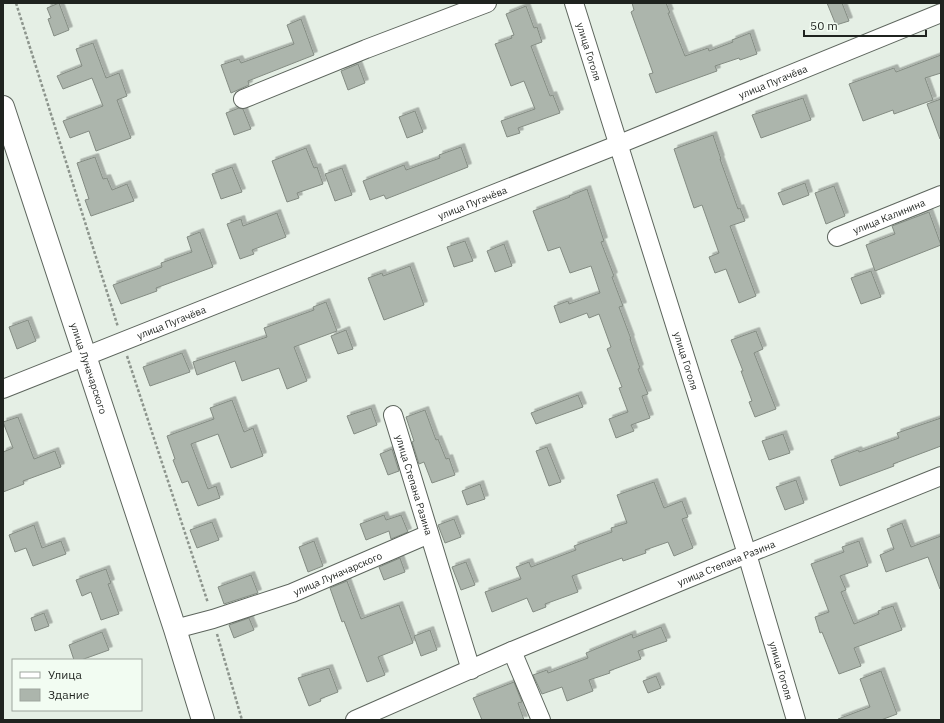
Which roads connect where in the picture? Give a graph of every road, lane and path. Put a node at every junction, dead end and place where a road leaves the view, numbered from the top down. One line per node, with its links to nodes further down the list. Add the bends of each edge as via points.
1 (16, 3): 10 (path)
2 (487, 3): 5 (street)
3 (574, 3): 7 (street, улица Гоголя)
4 (941, 13): 7 (street, улица Пугачёва)
5 (243, 99)
6 (3, 107): 11 (main road, улица Луначарского)
7 (617, 145): 10 (street, улица Пугачёва); 16 (street, улица Гоголя)
8 (941, 195): 9 (street, улица Калинина)
9 (837, 237)
10 (122, 341): 11 (street, улица Пугачёва); 17 (path)
11 (86, 357): 12 (street, улица Пугачёва); 18 (main road, улица Луначарского)
12 (3, 389)
13 (393, 415): 15 (street, улица Степана Разина)
14 (941, 476): 16 (street, улица Степана Разина)
15 (429, 534): 17 (street, улица Луначарского, via 292,593); 20 (street, улица Степана Разина)
16 (747, 554): 19 (street, улица Степана Разина); 25 (street, улица Гоголя)
17 (213, 618): 18 (street, улица Луначарского); 22 (path)
18 (175, 629): 21 (main road, улица Луначарского)
19 (512, 651): 20 (street, улица Степана Разина); 24 (street)
20 (471, 670): 23 (street, улица Степана Разина)
21 (203, 720)
22 (242, 720)
23 (355, 720)
24 (540, 720)
25 (796, 720)

